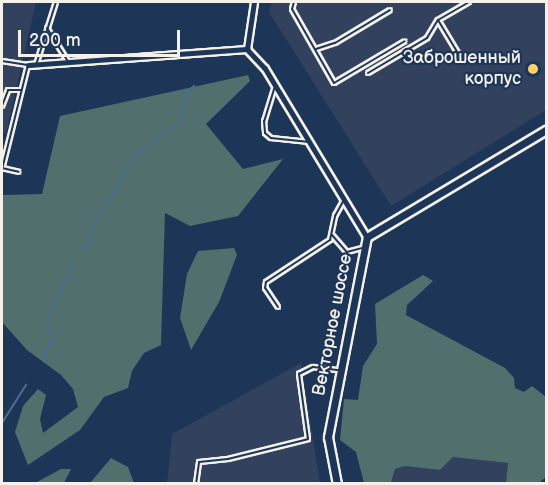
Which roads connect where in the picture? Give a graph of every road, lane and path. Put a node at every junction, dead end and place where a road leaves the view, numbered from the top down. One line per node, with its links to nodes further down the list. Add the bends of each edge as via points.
1 (56, 2): 7 (lane)
2 (254, 2): 9 (street)
3 (294, 2): 10 (lane, via 292,9)
4 (469, 2): 6 (lane)
5 (390, 10): 10 (lane, via 335,43)
6 (438, 20): 11 (lane); 16 (lane, via 428,38)
7 (47, 28): 13 (lane); 14 (lane)
8 (405, 41): 10 (lane, via 333,83)
9 (247, 49): 13 (street); 17 (street)
10 (315, 50)
11 (462, 60)
12 (2, 61): 15 (lane)
13 (69, 63): 14 (street)
14 (36, 65): 15 (street)
15 (28, 66): 18 (lane)
16 (368, 74)
17 (275, 86): 23 (street); 23 (lane, via 264,121 265,133 271,138)
18 (21, 90): 19 (lane, via 8,90); 22 (lane)
19 (2, 106)
20 (546, 130): 28 (main road, Векторное шоссе)
21 (2, 138): 22 (lane)
22 (8, 139): 24 (lane)
23 (308, 142): 26 (street)
24 (2, 169): 25 (lane)
25 (19, 172)
26 (344, 200): 27 (lane); 28 (street)
27 (331, 235): 29 (lane, via 347,252); 30 (lane, via 324,246 266,282 265,288)
28 (367, 237): 29 (main road, Векторное шоссе)
29 (362, 248): 31 (main road, Векторное шоссе)
30 (278, 307)
31 (339, 370): 32 (lane, via 313,367 299,374 308,439 228,459 199,462); 33 (main road, Векторное шоссе, via 328,437)
32 (196, 483)
33 (337, 483)

